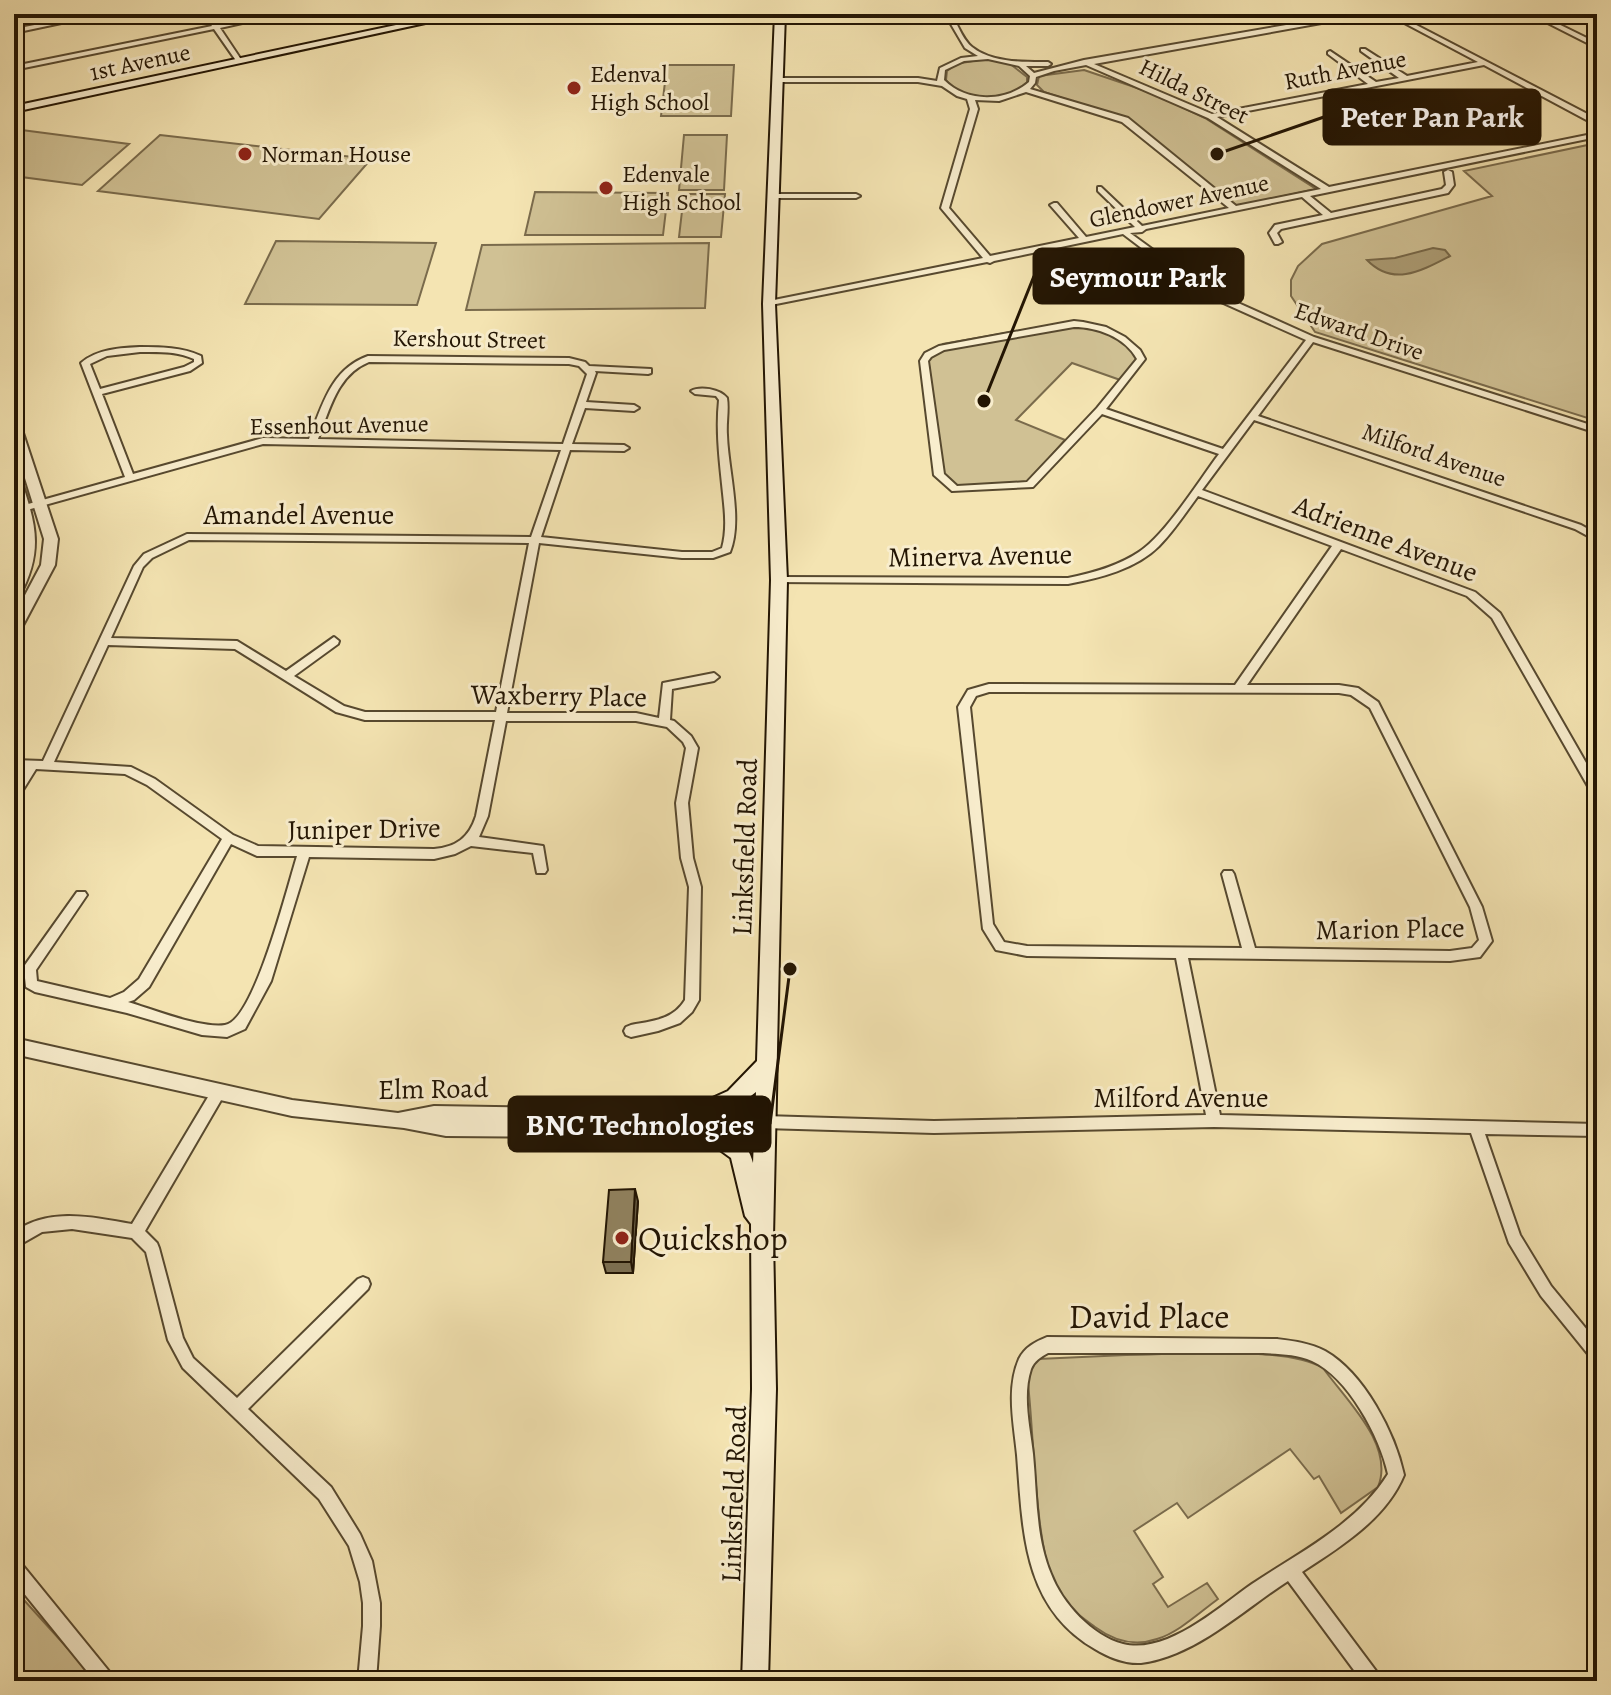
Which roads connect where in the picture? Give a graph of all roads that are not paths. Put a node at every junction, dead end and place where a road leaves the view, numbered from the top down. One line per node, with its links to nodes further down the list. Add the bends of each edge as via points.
1 (101, 14): 14 (street)
2 (207, 14): 13 (street)
3 (280, 14): 13 (street)
4 (462, 14): 21 (main road, 1st Avenue)
5 (780, 14): 29 (main road, Linksfield Road)
6 (974, 14): 10 (street)
7 (1367, 14): 12 (street)
8 (1533, 14): 15 (street)
9 (1400, 15): 12 (street); 23 (street)
10 (949, 16): 16 (street)
11 (1324, 17): 12 (street); 22 (street)
12 (1376, 17)
13 (215, 27): 21 (street); 25 (street)
14 (14, 31)
15 (1597, 46)
16 (967, 47): 19 (street); 20 (street)
17 (1363, 50): 30 (street)
18 (1330, 53): 32 (street)
19 (986, 57): 20 (street); 24 (street)
20 (963, 59): 26 (street)
21 (239, 61): 36 (main road, 1st Avenue)
22 (1082, 61): 24 (street); 27 (street); 38 (street, Hilda Street)
23 (1486, 63): 30 (street, Ruth Avenue); 39 (street)
24 (1019, 64): 27 (street)
25 (14, 68)
26 (941, 71): 28 (street); 31 (street)
27 (1033, 76): 33 (street)
28 (861, 77): 29 (street); 31 (street)
29 (777, 78): 44 (main road, Linksfield Road)
30 (1406, 79): 32 (street, Ruth Avenue)
31 (943, 84): 34 (street)
32 (1375, 85): 38 (street, Ruth Avenue)
33 (1027, 90): 35 (street); 48 (street, via 1125,120)
34 (970, 97): 35 (street); 37 (street)
35 (991, 99): 37 (street)
36 (14, 109)
37 (974, 109): 54 (street, via 945,208)
38 (1211, 116): 43 (street, Hilda Street)
39 (1597, 122)
40 (1597, 135): 43 (street, Glendower Avenue)
41 (1448, 172): 49 (street, via 1450,185 1445,191)
42 (1101, 189): 50 (street)
43 (1329, 191): 46 (street, Glendower Avenue)
44 (776, 196): 45 (street); 55 (main road, Linksfield Road)
45 (856, 196)
46 (1305, 196): 48 (street, Glendower Avenue); 49 (street)
47 (1054, 205): 52 (street)
48 (1236, 210): 50 (street, Glendower Avenue)
49 (1329, 216): 53 (street, via 1275,228)
50 (1142, 230): 51 (street, Glendower Avenue)
51 (1126, 233): 52 (street, Glendower Avenue); 56 (street, Edward Drive, via 1204,291)
52 (1085, 241): 54 (street, Glendower Avenue)
53 (1278, 242)
54 (990, 261): 55 (street, Glendower Avenue)
55 (769, 304): 79 (main road, Linksfield Road)
56 (1311, 339): 64 (street, Minerva Avenue); 66 (street, Edward Drive)
57 (590, 368): 58 (street, Kershout Street); 61 (street); 67 (street, Kershout Street, via 569,361 368,359 340,376)
58 (648, 371)
59 (695, 391): 77 (street, Amandel Avenue, via 719,394 724,400 719,432 729,547 704,555)
60 (97, 393): 60 (street, via 187,369 198,358 182,351 96,353 85,367); 72 (street)
61 (584, 405): 62 (street); 68 (street)
62 (634, 408)
63 (1100, 410): 63 (street, via 1141,359 1136,349 1094,325 942,348 924,361 938,473 955,489 1030,485); 70 (street)
64 (1256, 418): 70 (street, Minerva Avenue); 76 (street, Milford Avenue, via 1578,527)
65 (14, 424): 74 (street)
66 (1597, 430)
67 (313, 441): 68 (street, Essenhout Avenue); 72 (street, Essenhout Avenue, via 246,444)
68 (568, 445): 69 (street, Essenhout Avenue); 77 (street, Juniper Drive)
69 (624, 448)
70 (1224, 453): 73 (street, Minerva Avenue)
71 (14, 477): 75 (street)
72 (130, 478): 74 (street, Essenhout Avenue)
73 (1197, 492): 78 (street, Adrienne Avenue); 79 (street, Minerva Avenue, via 1150,550 1086,578)
74 (42, 503): 75 (street, Essenhout Avenue); 81 (street, via 51,553)
75 (24, 508): 80 (street, via 32,555)
76 (1597, 538)
77 (535, 540): 82 (street, Amandel Avenue, via 187,537 142,562); 87 (street, Juniper Drive)
78 (1339, 544): 86 (street); 92 (street, Adrienne Avenue, via 1484,602)
79 (779, 580): 107 (main road, Linksfield Road)
80 (14, 594)
81 (14, 629)
82 (104, 641): 84 (street, Waxberry Place, via 237,645); 91 (street, Amandel Avenue)
83 (334, 641): 84 (street)
84 (289, 674): 87 (street, Waxberry Place, via 355,714)
85 (714, 677): 88 (street, via 667,686)
86 (1238, 689): 100 (street, Marion Place, via 989,688 972,693 964,707 991,937 1000,946 1027,951); 101 (street, Marion Place, via 1339,689 1354,691 1374,705 1476,907 1486,941 1470,955)
87 (501, 717): 88 (street, Waxberry Place); 95 (street, Juniper Drive, via 479,828)
88 (664, 722): 105 (street, Waxberry Place, via 692,748 682,803 695,887 692,1000 687,1014 677,1020)
89 (14, 764): 90 (street, Juniper Drive)
90 (33, 765): 91 (street, Juniper Drive); 93 (street)
91 (47, 765): 94 (street, Juniper Drive, via 113,768 139,775)
92 (1597, 792)
93 (14, 795)
94 (229, 838): 96 (street, Juniper Drive, via 257,851); 102 (street)
95 (470, 841): 96 (street, Juniper Drive, via 434,854); 97 (street, via 539,849)
96 (304, 854): 104 (street, via 265,981 240,1025 216,1031)
97 (541, 870)
98 (1228, 874): 101 (street)
99 (81, 895): 103 (street, via 37,956 30,969 31,983)
100 (1181, 953): 101 (street, Marion Place); 109 (street)
101 (1250, 953)
102 (144, 983): 103 (street); 104 (street)
103 (110, 1003): 104 (street)
104 (146, 1013)
105 (631, 1031)
106 (14, 1046): 108 (street, Elm Road)
107 (766, 1064): 110 (main road, Linksfield Road); 111 (main road, via 743,1094)
108 (219, 1091): 111 (street, Elm Road, via 292,1108 446,1128); 114 (street)
109 (1214, 1121): 110 (street, Milford Avenue, via 934,1127); 112 (street, Milford Avenue)
110 (764, 1122): 111 (street, Elm Road); 115 (main road, Linksfield Road)
111 (691, 1123): 115 (main road, via 740,1152)
112 (1476, 1128): 113 (street, Milford Avenue); 118 (street, via 1514,1238 1546,1291)
113 (1597, 1130)
114 (136, 1232): 116 (street, via 66,1221 39,1226); 119 (street, via 152,1248 176,1340 188,1363)
115 (762, 1238): 124 (main road, Linksfield Road, via 764,1389)
116 (14, 1241)
117 (363, 1284): 119 (street)
118 (1597, 1354)
119 (238, 1408): 123 (street, via 325,1493 371,1579 374,1626)
120 (14, 1568): 122 (street)
121 (1290, 1569): 121 (street, David Place, via 1177,1643 1156,1651 1120,1652 1075,1625 1045,1587 1033,1544 1020,1400 1026,1361 1034,1351 1047,1345 1272,1347 1320,1356 1337,1369 1384,1436 1396,1475 1375,1506); 125 (street)
122 (106, 1681)
123 (367, 1681)
124 (755, 1681)
125 (1373, 1681)

